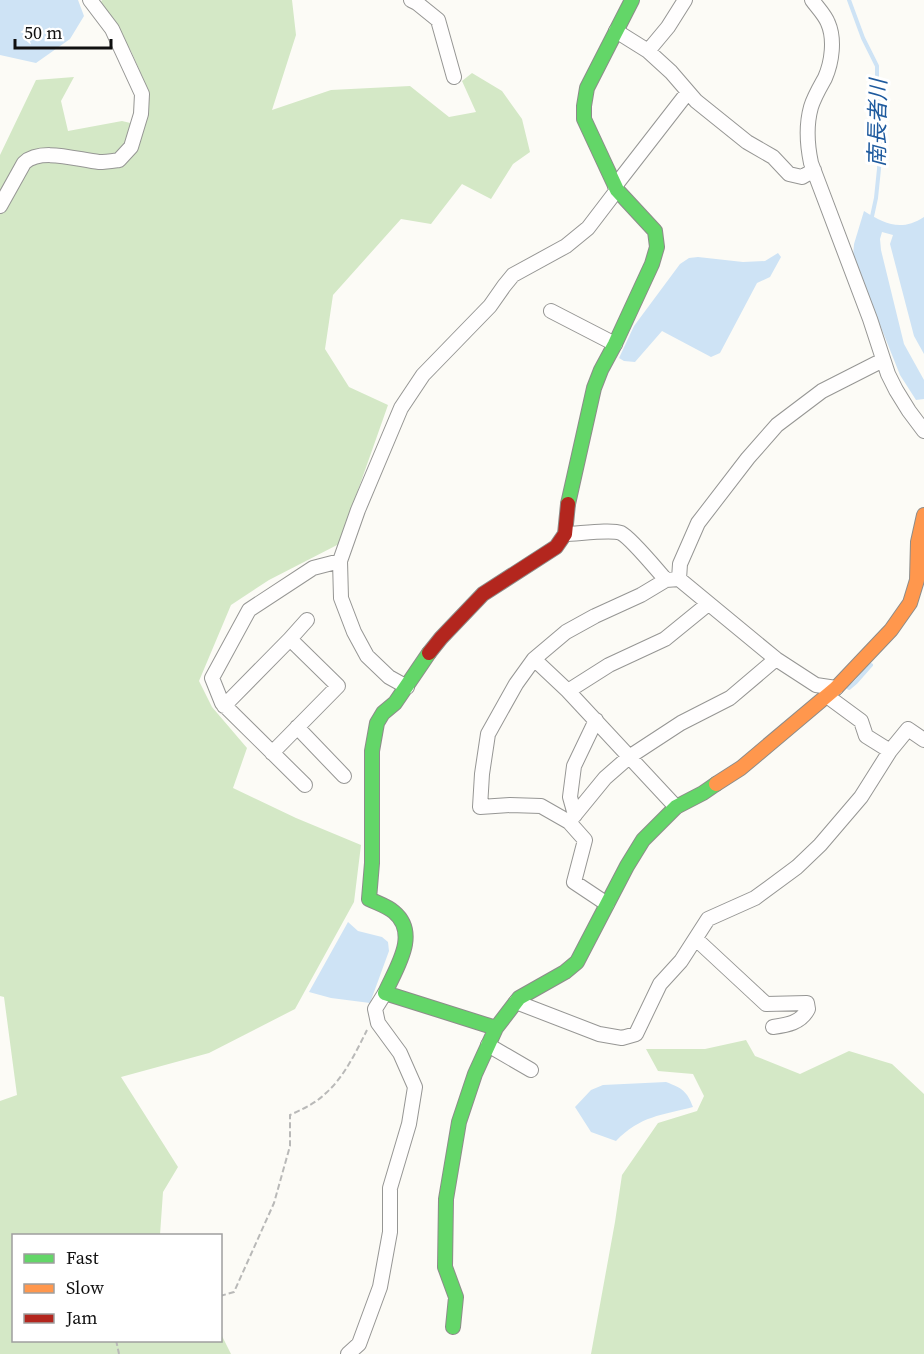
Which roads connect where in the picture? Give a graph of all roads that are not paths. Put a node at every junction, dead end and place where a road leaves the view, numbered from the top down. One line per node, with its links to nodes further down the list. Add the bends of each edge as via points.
1 (90, 0): 12 (street, via 112,28 142,94 141,114 131,147 119,160 102,162 43,154 28,159)
2 (411, 0): 8 (street, via 438,20)
3 (632, 0): 6 (street)
4 (686, 0): 7 (street)
5 (812, 0): 10 (street, via 832,36 830,63 808,120 808,148)
6 (616, 31): 7 (street); 11 (street, via 587,88 584,112)
7 (648, 51): 9 (street)
8 (454, 76)
9 (688, 92): 10 (street, via 747,142 773,157 789,174 802,177); 11 (street)
10 (814, 170): 15 (street)
11 (616, 188): 14 (street, via 655,231 657,247); 19 (street, via 588,228 566,246 513,275 490,306 423,375 402,408)
12 (0, 206)
13 (551, 311): 14 (street)
14 (615, 344): 18 (street, via 594,388)
15 (883, 360): 16 (street, via 896,390); 20 (street, via 822,391 777,425 698,523)
16 (924, 431)
17 (924, 515): 28 (street, via 918,542 917,580 910,603 891,630)
18 (565, 534): 20 (street, via 620,533); 26 (street, via 555,547 483,594 441,638)
19 (340, 561): 26 (street, via 341,598 354,632 367,656 389,677); 29 (street, via 313,568 249,610 212,678)
20 (673, 580): 21 (street); 24 (street, via 566,632)
21 (708, 604): 25 (street); 27 (street, via 665,639 609,665)
22 (307, 620): 23 (street)
23 (290, 639): 29 (street); 31 (street, via 338,686)
24 (534, 659): 27 (street); 39 (street, via 488,734 480,807 541,806)
25 (776, 659): 28 (street); 35 (street, via 730,698 681,723)
26 (407, 687): 42 (street, via 383,713 372,751 369,899 394,912 406,928 406,945)
27 (568, 691): 30 (street)
28 (831, 692): 33 (street, via 861,721 866,736); 38 (street, via 741,768)
29 (224, 706): 34 (street)
30 (596, 720): 35 (street); 39 (street, via 574,766)
31 (297, 727): 34 (street); 36 (street)
32 (924, 740): 33 (street, via 908,729)
33 (890, 751): 41 (street, via 861,797 797,867 755,898 708,919)
34 (272, 753): 37 (street)
35 (629, 757): 38 (street); 39 (street, via 605,777)
36 (344, 776)
37 (305, 785)
38 (676, 807): 40 (street, via 644,840)
39 (572, 819): 40 (street, via 585,840 574,882)
40 (607, 904): 43 (street, via 577,962)
41 (696, 939): 43 (street, via 660,984 636,1034 622,1038 599,1034); 44 (street, via 766,1004 807,1003 804,1017)
42 (385, 993): 45 (street); 49 (street, via 375,1009 378,1023 400,1053 415,1087 409,1124 390,1188 390,1232 380,1287 359,1344)
43 (516, 1002): 45 (street)
44 (773, 1027)
45 (496, 1028): 46 (street)
46 (488, 1045): 47 (street); 48 (street, via 459,1122 446,1199 445,1267 456,1298)
47 (531, 1070)
48 (453, 1328)
49 (348, 1354)

